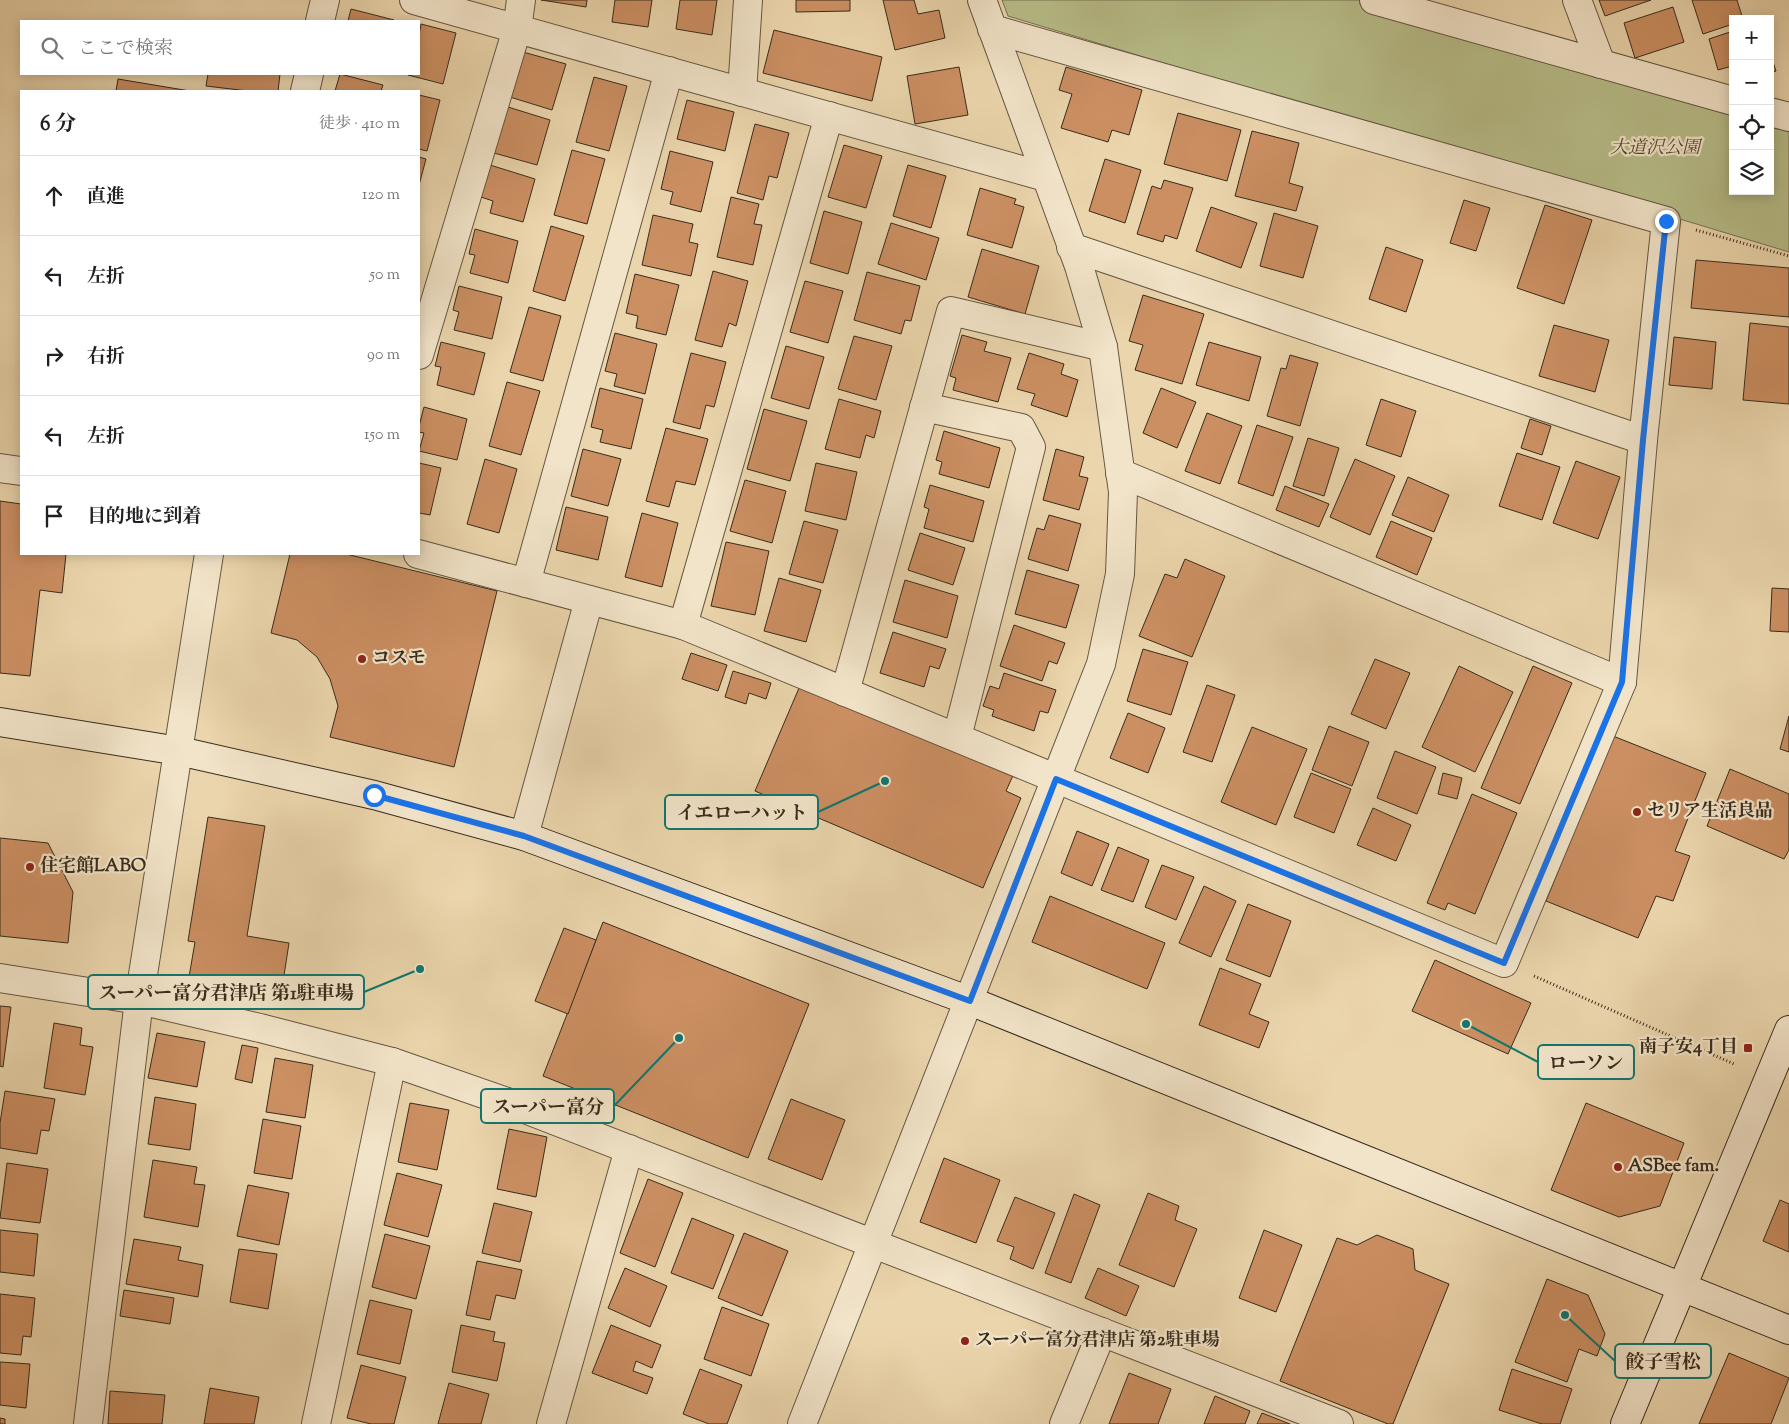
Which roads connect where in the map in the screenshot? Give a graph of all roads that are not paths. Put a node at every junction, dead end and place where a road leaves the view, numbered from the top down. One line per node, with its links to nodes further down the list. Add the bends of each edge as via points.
1 (325, 0): 8 (street)
2 (414, 0): 10 (street)
3 (521, 0): 10 (street)
4 (748, 0): 15 (street)
5 (982, 0): 9 (street)
6 (1374, 0): 11 (street)
7 (1577, 0): 11 (street)
8 (320, 20)
9 (992, 28): 20 (street); 25 (street, via 1666,221)
10 (517, 29): 12 (street); 23 (street)
11 (1600, 64): 16 (street)
12 (669, 71): 15 (street); 31 (street)
13 (309, 75): 14 (street)
14 (305, 90)
15 (742, 92): 18 (street)
16 (1729, 100)
17 (1774, 113): 19 (street)
18 (829, 116): 20 (street); 33 (street)
19 (1789, 117)
20 (1046, 177): 21 (street)
21 (1072, 247): 22 (street); 25 (street)
22 (1103, 348): 24 (street, via 951,311); 28 (street)
23 (420, 352)
24 (924, 408): 35 (street); 37 (street, via 1021,428 1031,447)
25 (1643, 440): 34 (street)
26 (0, 468): 27 (street)
27 (20, 471)
28 (1120, 473): 34 (street); 39 (street, via 1123,492 1120,574 1111,619 1101,664)
29 (210, 555): 38 (street)
30 (420, 555): 31 (street)
31 (526, 583): 32 (street)
32 (589, 600): 33 (street); 40 (street)
33 (683, 625): 35 (street)
34 (1622, 682): 39 (street, via 1504,963)
35 (845, 692): 37 (street)
36 (0, 722): 38 (street)
37 (957, 737): 39 (street)
38 (179, 751): 40 (street, via 374,795); 42 (street)
39 (1056, 779): 43 (street)
40 (524, 836): 43 (street)
41 (0, 978): 42 (street)
42 (139, 1000): 45 (street); 52 (street)
43 (970, 1001): 47 (street); 48 (street)
44 (1789, 1030): 48 (street)
45 (392, 1062): 46 (street); 53 (street)
46 (630, 1149): 47 (street); 54 (street)
47 (874, 1243): 50 (street); 55 (street)
48 (1682, 1286): 49 (street); 57 (street)
49 (1789, 1330)
50 (1102, 1332): 51 (street); 56 (street)
51 (1329, 1422)
52 (88, 1424)
53 (316, 1424)
54 (551, 1424)
55 (802, 1424)
56 (1064, 1424)
57 (1625, 1424)

